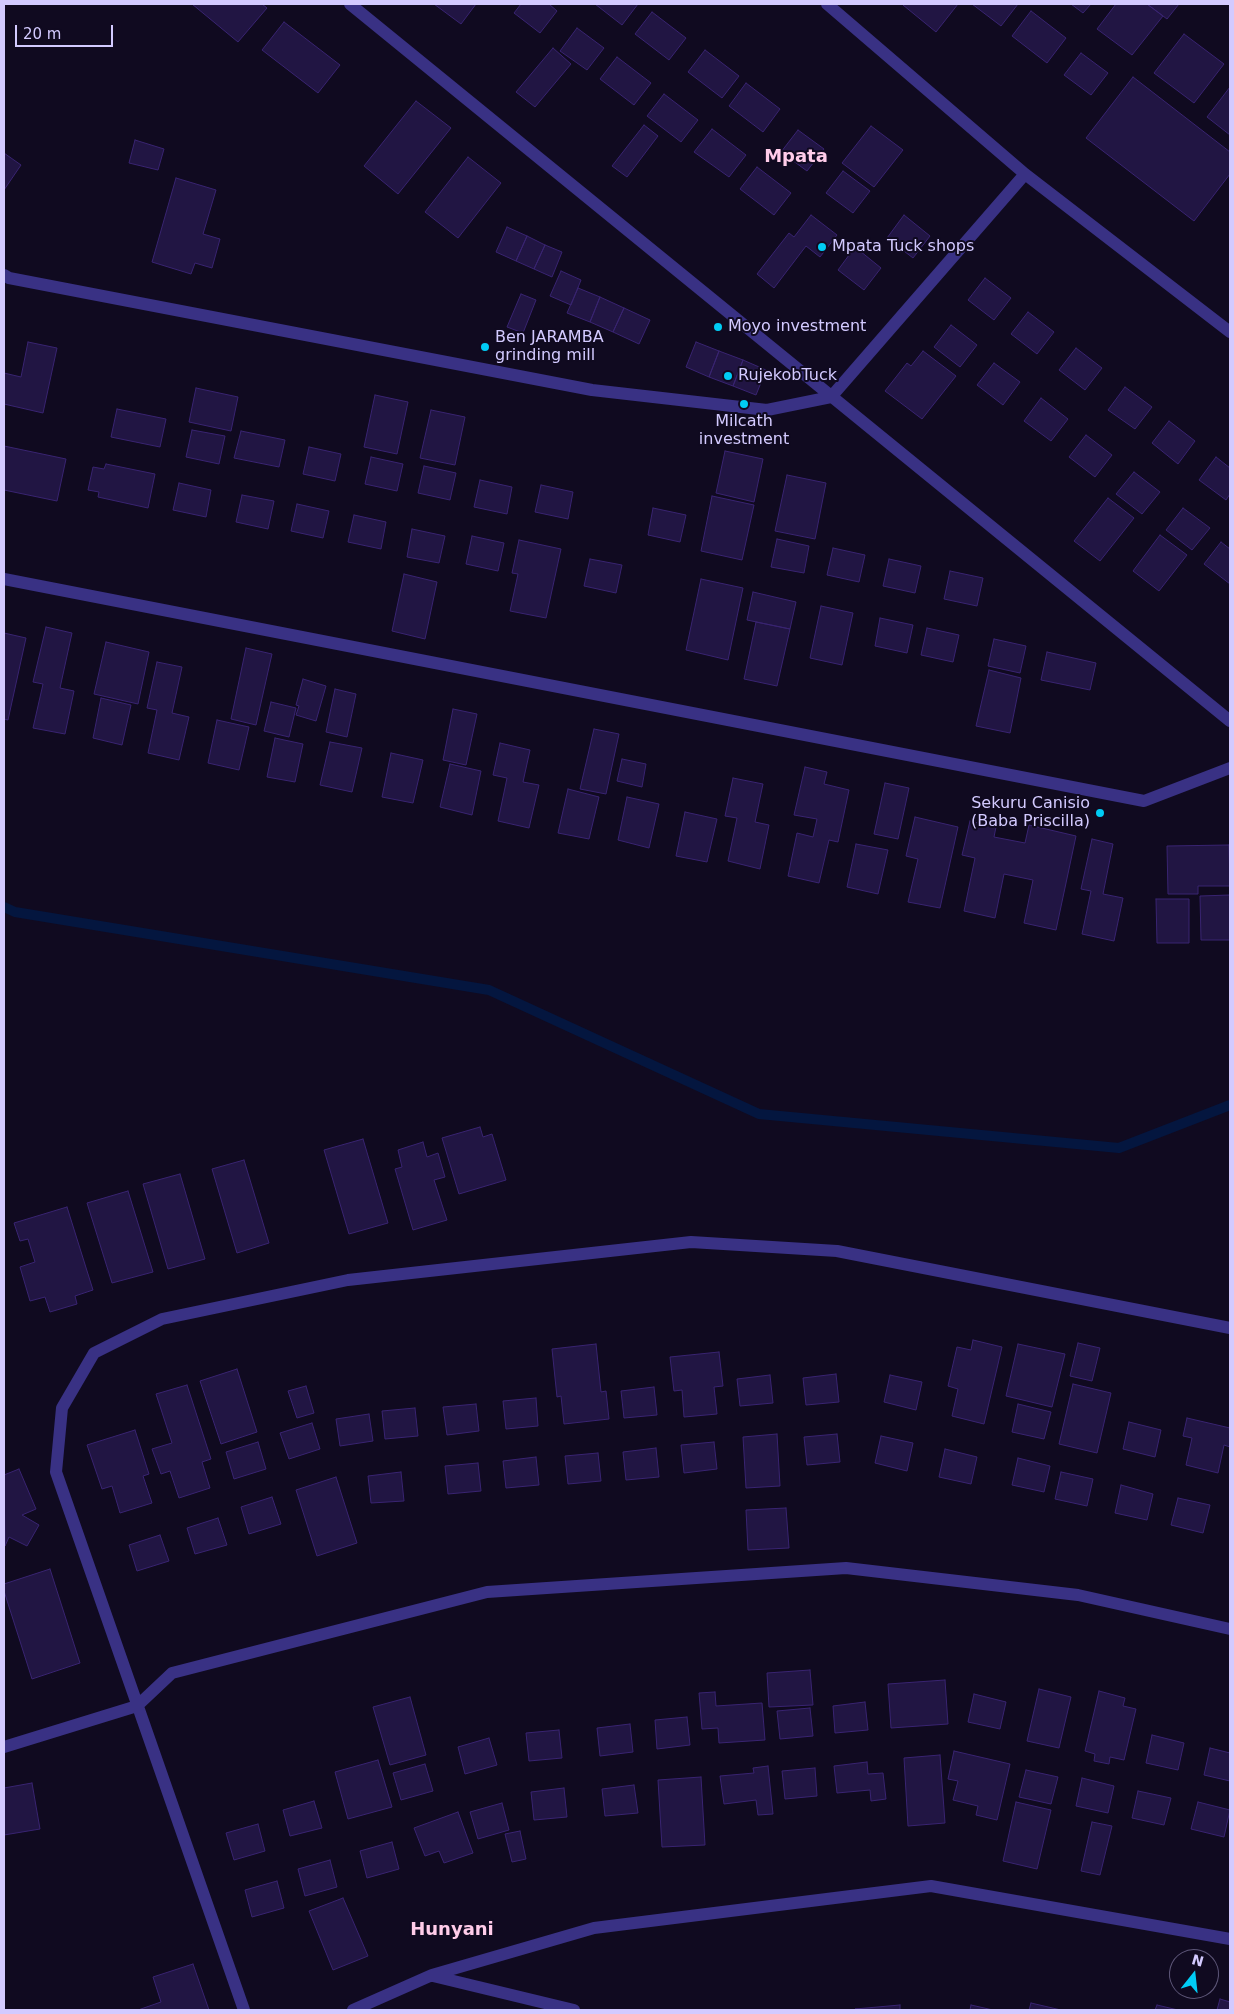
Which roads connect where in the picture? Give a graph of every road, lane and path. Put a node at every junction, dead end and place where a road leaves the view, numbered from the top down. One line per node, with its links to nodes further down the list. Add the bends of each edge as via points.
1 (350, 4): 6 (street)
2 (827, 4): 3 (street)
3 (1025, 174): 5 (street); 6 (street)
4 (4, 275): 6 (street, via 592,390 767,410)
5 (1230, 332)
6 (831, 397): 8 (street)
7 (4, 579): 9 (street, via 1144,801)
8 (1230, 721)
9 (1230, 768)
10 (1230, 1328): 12 (street, via 837,1251 691,1242 348,1280 162,1319 94,1354 62,1408 56,1472)
11 (1230, 1629): 12 (street, via 1078,1595 846,1568 487,1592 172,1673)
12 (137, 1706): 13 (street); 16 (street)
13 (4, 1747)
14 (1230, 1939): 15 (street, via 931,1886 594,1928)
15 (432, 1975): 17 (street); 18 (street)
16 (244, 2010)
17 (354, 2010)
18 (574, 2010)

